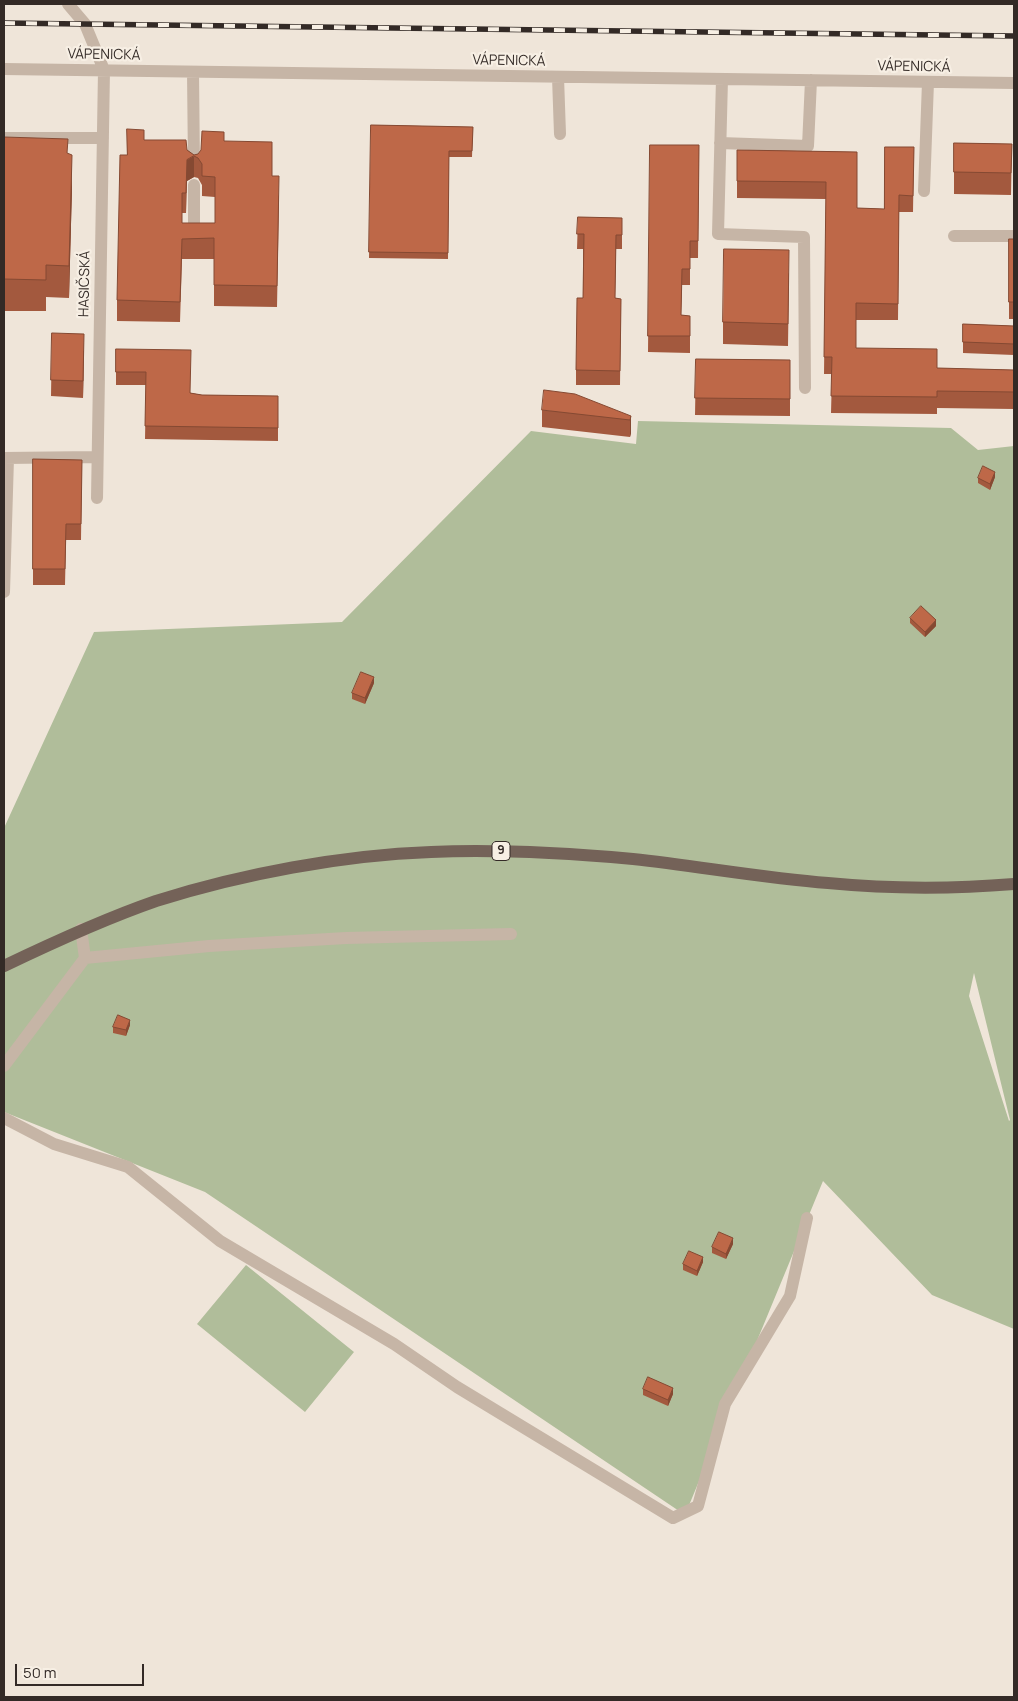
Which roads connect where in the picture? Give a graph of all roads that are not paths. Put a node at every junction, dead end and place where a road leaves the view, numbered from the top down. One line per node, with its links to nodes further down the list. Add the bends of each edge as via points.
1 (68, 4): 3 (street, via 85,24)
2 (4, 69): 3 (street, VÁPENICKÁ)
3 (104, 70): 4 (street, VÁPENICKÁ); 12 (street, HASIČSKÁ)
4 (194, 72): 5 (street, VÁPENICKÁ); 14 (street)
5 (558, 77): 6 (street, VÁPENICKÁ); 10 (street)
6 (722, 79): 7 (street, VÁPENICKÁ); 13 (street)
7 (811, 80): 8 (street, VÁPENICKÁ); 13 (street, via 808,146)
8 (928, 82): 9 (street, VÁPENICKÁ); 16 (street)
9 (1014, 83)
10 (560, 134)
11 (4, 138): 12 (street)
12 (103, 138): 22 (street, HASIČSKÁ)
13 (720, 143): 20 (street, via 718,234 804,237)
14 (194, 167)
15 (194, 185): 17 (street)
16 (924, 191)
17 (194, 225)
18 (954, 236): 19 (street)
19 (1014, 236)
20 (805, 388)
21 (6, 458): 22 (street); 24 (street)
22 (97, 458): 23 (street, HASIČSKÁ)
23 (97, 498)
24 (4, 592)
25 (1014, 884): 26 (main road, 9, via 876,887 597,857 504,851 430,852 276,871 157,901)
26 (81, 929): 28 (street); 29 (main road, 9)
27 (511, 934): 28 (street, via 346,938)
28 (85, 958): 30 (street)
29 (4, 966)
30 (4, 1066)
31 (4, 1118): 32 (street, via 54,1144 128,1167 220,1241 394,1344 457,1387 673,1518 698,1506 725,1404 790,1296)
32 (807, 1218)

